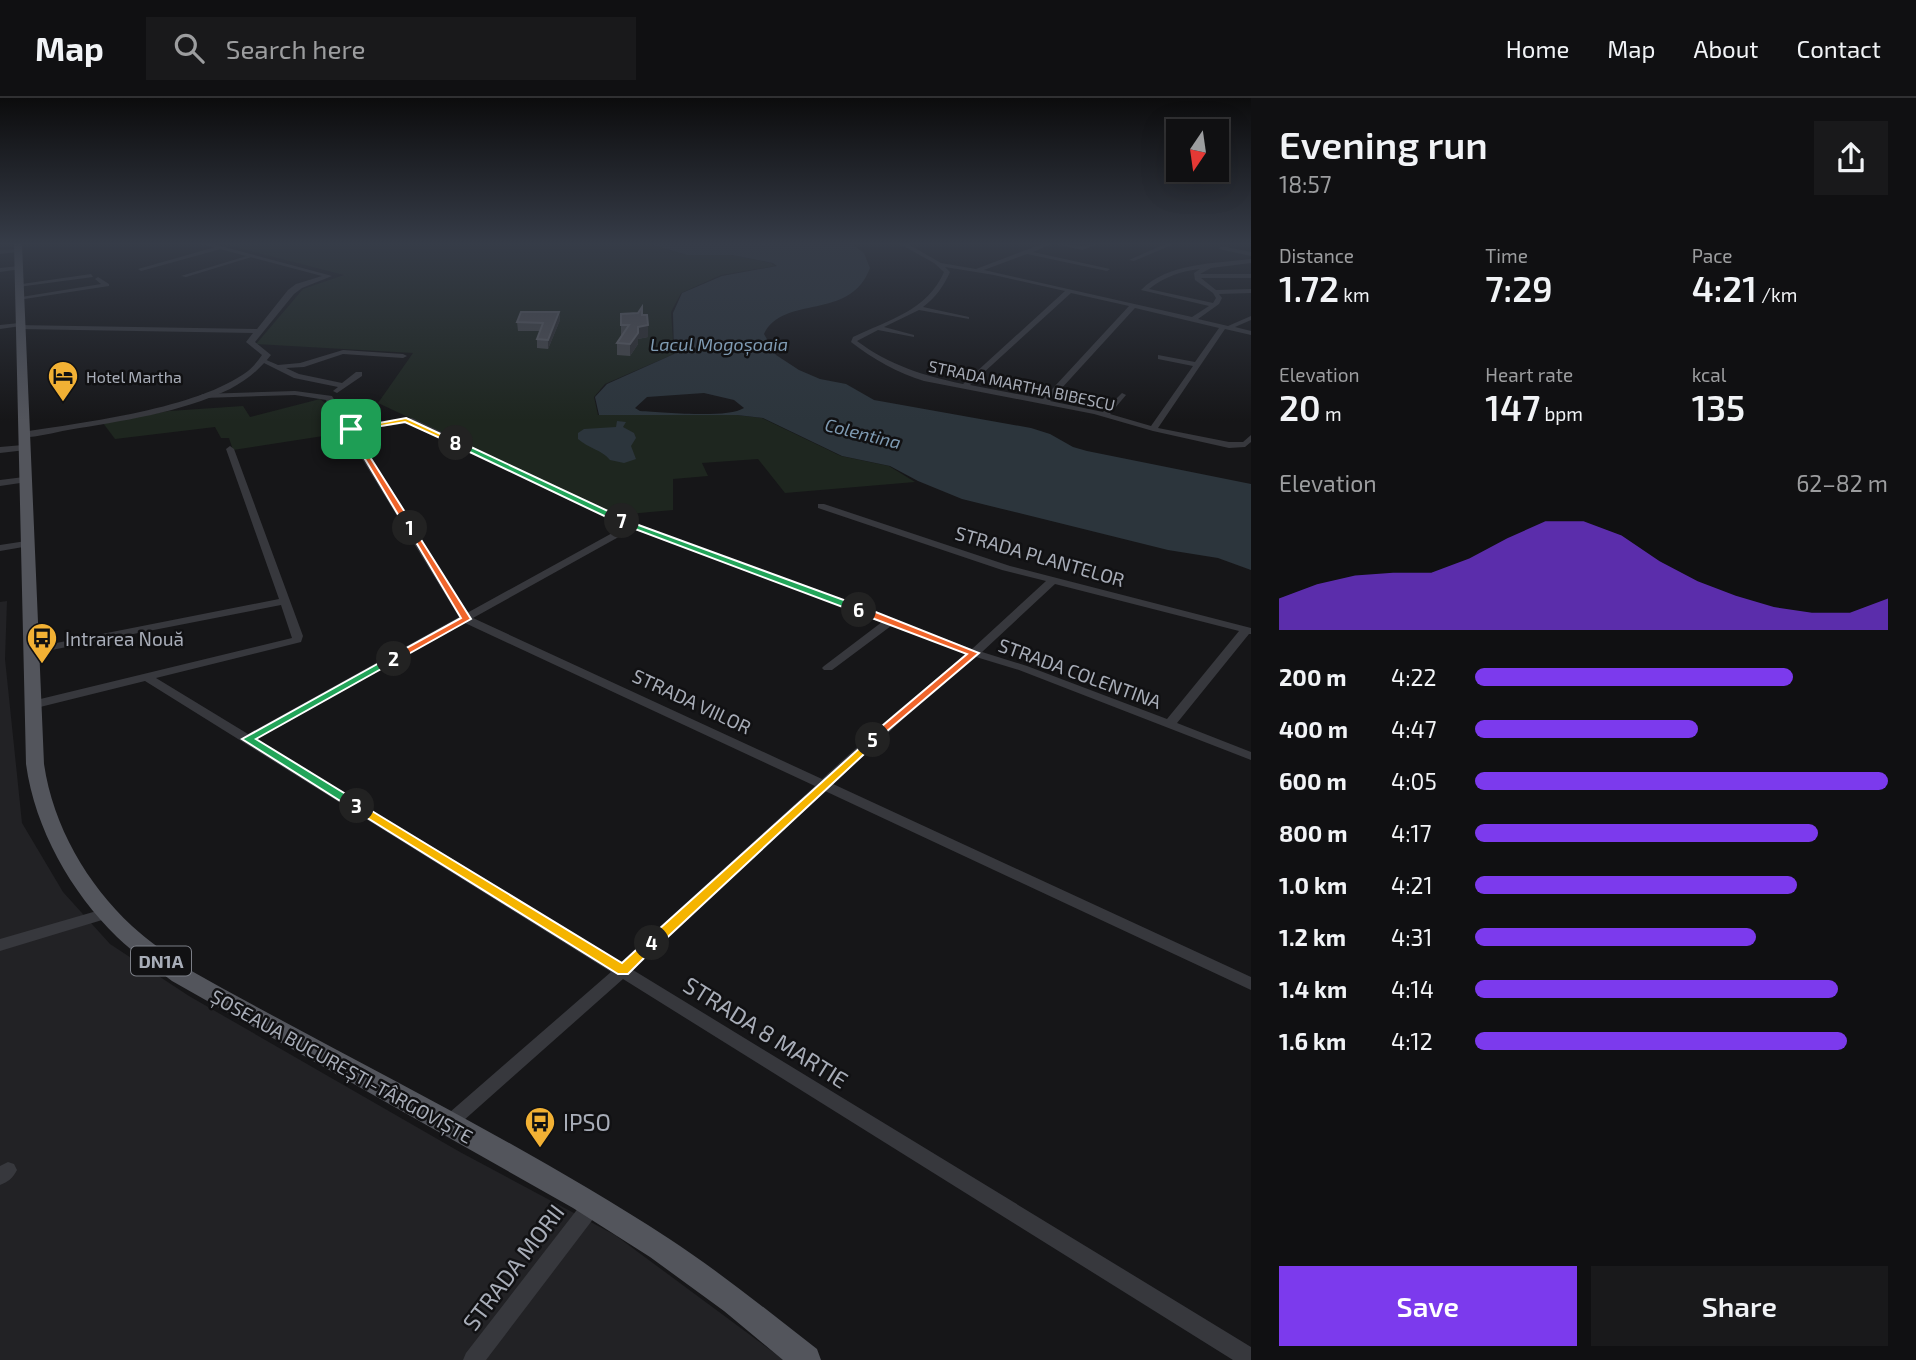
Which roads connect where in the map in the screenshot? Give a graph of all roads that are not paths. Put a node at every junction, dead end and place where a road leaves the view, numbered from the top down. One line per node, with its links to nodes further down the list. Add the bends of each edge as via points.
1 (13, 303): 13 (main road, ȘOSEAUA BUCUREȘTI-TÂRGOVIȘTE / DN1A)
2 (282, 303): 17 (street)
3 (923, 303): 9 (street, STRADA MARTHA BIBESCU)
4 (1056, 303): 28 (street)
5 (1120, 303): 8 (street)
6 (1204, 303): 7 (street)
7 (1214, 305): 12 (street)
8 (1133, 306): 12 (street); 32 (street)
9 (916, 308): 10 (street); 14 (street, STRADA MARTHA BIBESCU)
10 (967, 318)
11 (1251, 318): 15 (street)
12 (1192, 320): 15 (street)
13 (13, 326): 17 (street); 37 (main road, ȘOSEAUA BUCUREȘTI-TÂRGOVIȘTE / DN1A)
14 (878, 328): 19 (street); 28 (street, STRADA MARTHA BIBESCU, via 853,341 912,375)
15 (1226, 328): 18 (street); 24 (street)
16 (923, 330): 19 (street)
17 (259, 331): 23 (street, via 250,344 266,353)
18 (1251, 333)
19 (912, 336): 20 (street)
20 (902, 341)
21 (403, 356): 25 (street, via 348,351)
22 (1161, 357): 24 (street)
23 (264, 361): 25 (street); 29 (street, via 245,377)
24 (1198, 365): 35 (street)
25 (276, 368): 27 (street)
26 (359, 374): 27 (street)
27 (344, 386): 31 (street)
28 (965, 386): 32 (street, STRADA MARTHA BIBESCU)
29 (203, 396): 31 (street, via 295,393); 37 (street)
30 (1122, 396): 33 (street)
31 (329, 398): 34 (street)
32 (1045, 402): 33 (street, STRADA MARTHA BIBESCU)
33 (1105, 415): 35 (street, STRADA MARTHA BIBESCU)
34 (351, 429): 43 (street, STRADA COLENTINA, via 409,420); 48 (street)
35 (1153, 429): 36 (street, STRADA MARTHA BIBESCU, via 1238,446)
36 (1250, 439)
37 (23, 442): 39 (street); 40 (main road, ȘOSEAUA BUCUREȘTI-TÂRGOVIȘTE / DN1A)
38 (230, 449): 47 (street)
39 (0, 450)
40 (24, 480): 41 (street); 44 (main road, ȘOSEAUA BUCUREȘTI-TÂRGOVIȘTE / DN1A)
41 (0, 484)
42 (821, 506): 46 (street, STRADA PLANTELOR)
43 (633, 525): 48 (street); 49 (street, STRADA COLENTINA)
44 (26, 544): 45 (street); 51 (main road, ȘOSEAUA BUCUREȘTI-TÂRGOVIȘTE / DN1A)
45 (0, 548)
46 (1053, 580): 50 (street, STRADA PLANTELOR); 52 (street)
47 (286, 601): 51 (street); 54 (street, via 297,640)
48 (466, 619): 57 (street); 59 (street, STRADA VIILOR)
49 (890, 621): 52 (street, STRADA COLENTINA); 53 (street)
50 (1249, 631): 56 (street)
51 (31, 651): 55 (main road, ȘOSEAUA BUCUREȘTI-TÂRGOVIȘTE / DN1A)
52 (974, 653): 56 (street, STRADA COLENTINA); 59 (street)
53 (828, 668)
54 (148, 678): 55 (street); 57 (street, STRADA 8 MARTIE)
55 (32, 705): 60 (main road, ȘOSEAUA BUCUREȘTI-TÂRGOVIȘTE / DN1A, via 35,764 52,828 84,885)
56 (1169, 725): 58 (street, STRADA COLENTINA)
57 (248, 739): 62 (street, STRADA 8 MARTIE)
58 (1251, 756)
59 (824, 784): 62 (street); 63 (street, STRADA VIILOR)
60 (107, 913): 61 (street); 64 (main road, ȘOSEAUA BUCUREȘTI-TÂRGOVIȘTE / DN1A, via 180,975)
61 (0, 945)
62 (623, 970): 64 (street); 66 (street, STRADA 8 MARTIE)
63 (1251, 984)
64 (448, 1124): 65 (main road, ȘOSEAUA BUCUREȘTI-TÂRGOVIȘTE / DN1A)
65 (593, 1204): 67 (street, STRADA MORII); 68 (main road, ȘOSEAUA BUCUREȘTI-TÂRGOVIȘTE / DN1A, via 695,1273)
66 (1251, 1359)
67 (474, 1360)
68 (806, 1360)

